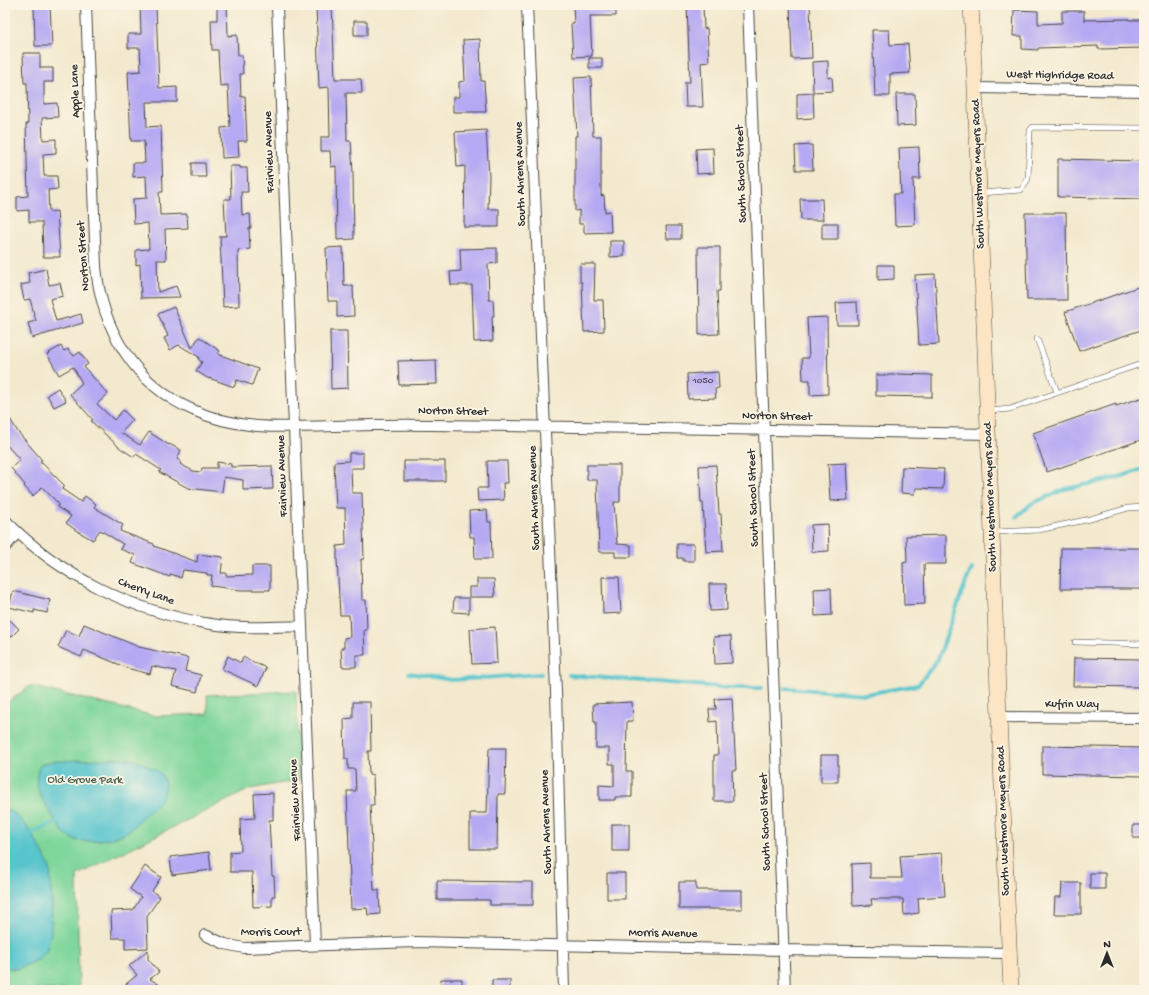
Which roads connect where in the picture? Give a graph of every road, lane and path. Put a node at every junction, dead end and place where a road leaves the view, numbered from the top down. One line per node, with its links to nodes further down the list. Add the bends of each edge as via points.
1 (86, 5): 9 (street, Apple Lane)
2 (278, 5): 16 (street, Fairview Avenue)
3 (527, 5): 15 (street, South Ahrens Avenue)
4 (748, 5): 17 (street, South School Street)
5 (971, 5): 6 (street, South Westmore Meyers Road)
6 (976, 88): 7 (street, West Highridge Road); 10 (street, South Westmore Meyers Road)
7 (1144, 91)
8 (1144, 128): 10 (lane, via 1033,127 1030,130 1028,179 1021,190)
9 (93, 176): 16 (street, Norton Street, via 96,267 103,309 120,346 143,376 177,402 207,416 260,427)
10 (980, 193): 14 (street, South Westmore Meyers Road)
11 (1037, 339): 13 (lane)
12 (1144, 362): 13 (lane)
13 (1057, 392): 14 (lane, via 1010,409)
14 (988, 411): 18 (street, South Westmore Meyers Road)
15 (544, 426): 16 (street, Norton Street, via 389,424); 17 (street, Norton Street); 31 (street, South Ahrens Avenue, via 556,699)
16 (294, 427): 24 (street, Fairview Avenue)
17 (764, 429): 18 (street, Norton Street); 32 (street, South School Street)
18 (989, 434): 21 (street, South Westmore Meyers Road)
19 (1144, 507): 21 (lane, via 1128,508 1039,530)
20 (5, 520): 22 (street, Cherry Lane)
21 (993, 532): 27 (street, South Westmore Meyers Road)
22 (17, 533): 23 (street); 24 (street, Cherry Lane, via 64,569 90,584 146,608 211,624 242,627)
23 (5, 547)
24 (302, 626): 30 (street, Fairview Avenue)
25 (1075, 642): 26 (lane)
26 (1144, 644)
27 (999, 717): 28 (street, Kufrin Way); 33 (street, South Westmore Meyers Road)
28 (1144, 718)
29 (205, 935): 30 (street, Morris Court, via 225,944 244,948)
30 (315, 945): 31 (street, Morris Avenue, via 416,942)
31 (563, 945): 32 (street, Morris Avenue); 34 (street, South Ahrens Avenue)
32 (784, 950): 33 (street, Morris Avenue); 35 (street, South School Street)
33 (1009, 953): 36 (street, South Westmore Meyers Road)
34 (564, 990)
35 (785, 990)
36 (1011, 990)

